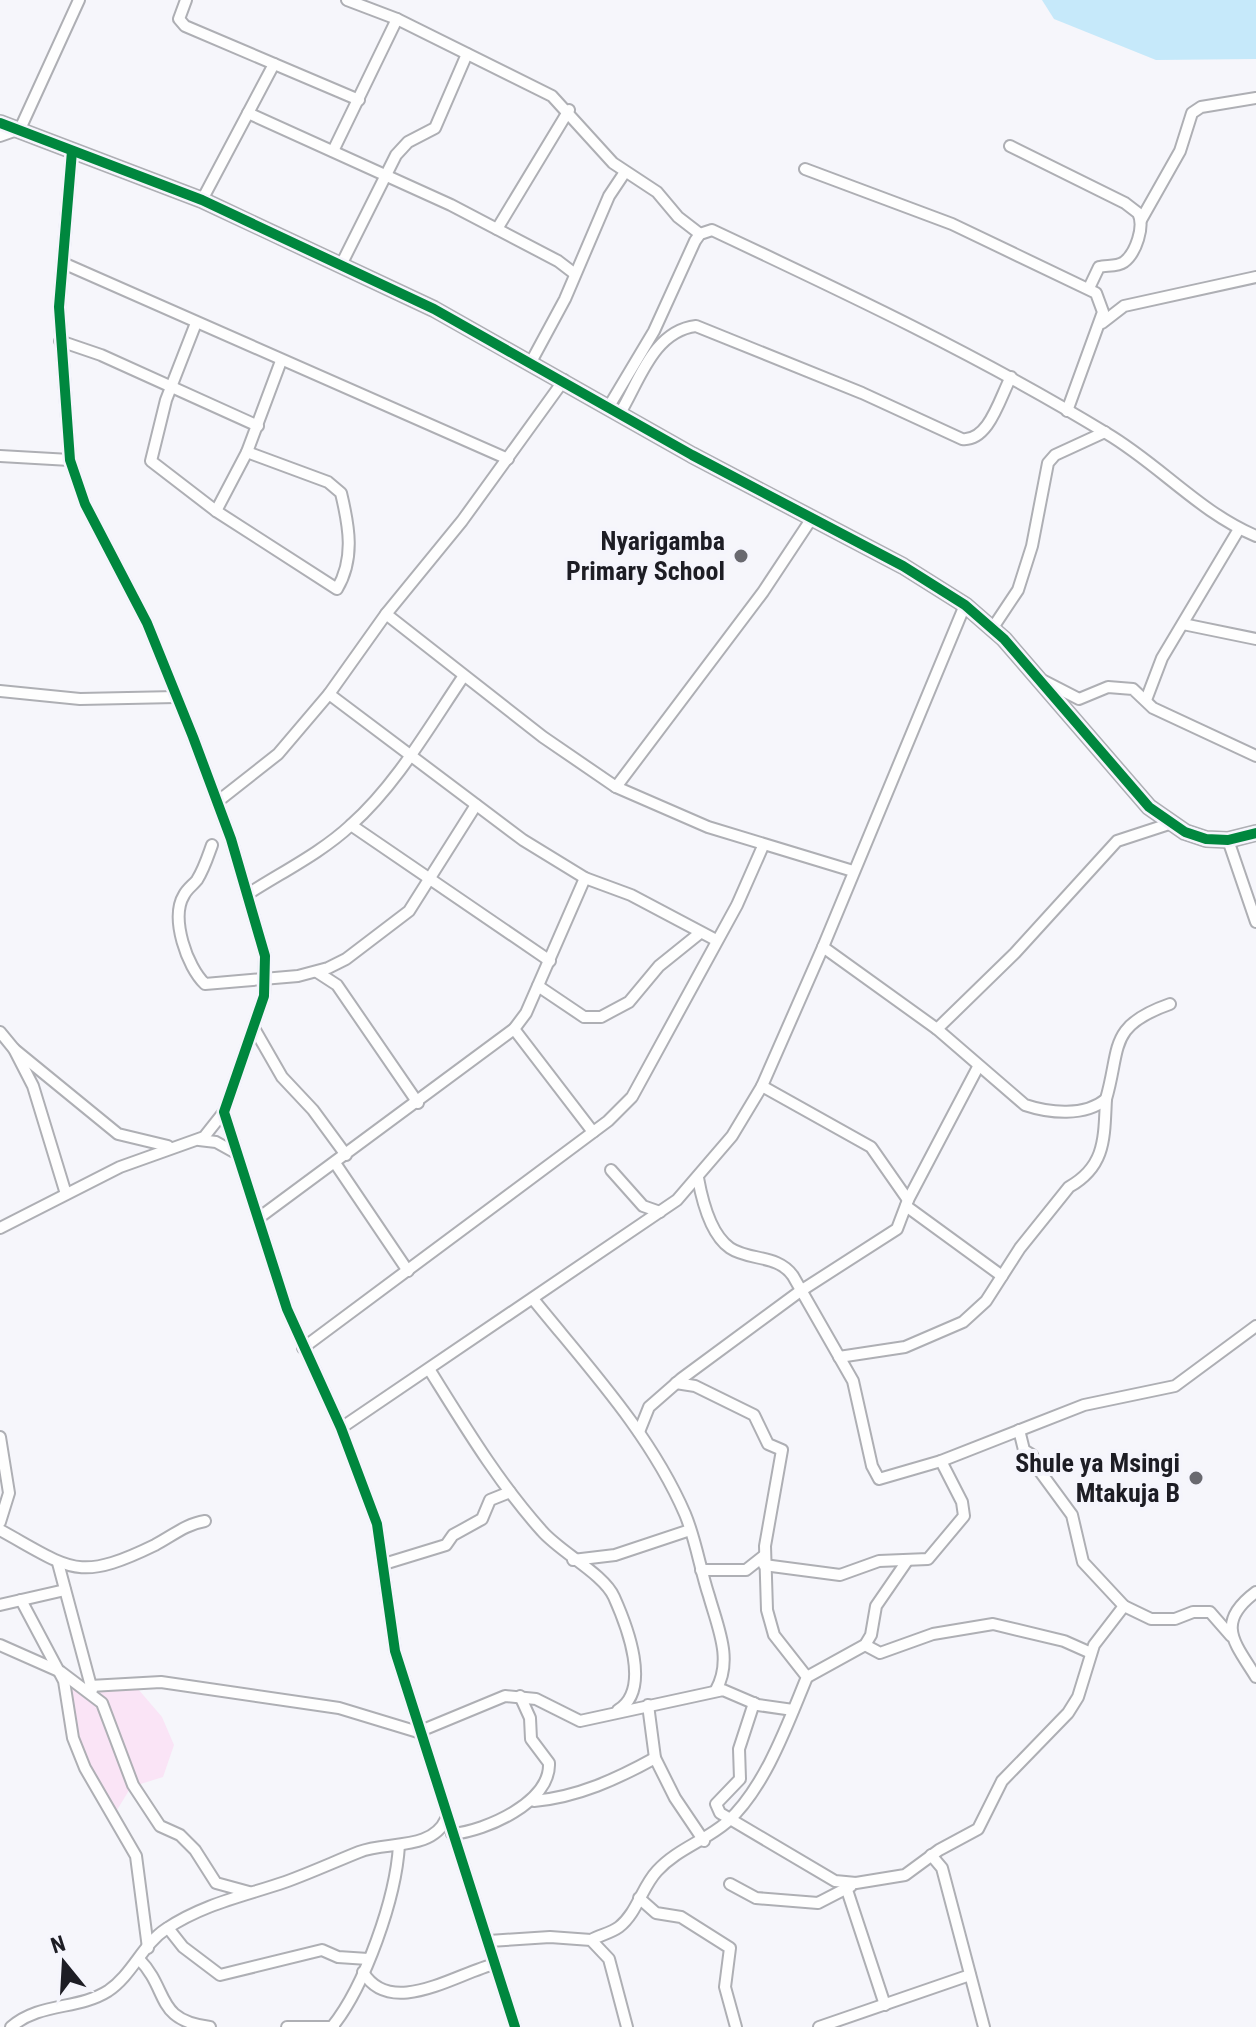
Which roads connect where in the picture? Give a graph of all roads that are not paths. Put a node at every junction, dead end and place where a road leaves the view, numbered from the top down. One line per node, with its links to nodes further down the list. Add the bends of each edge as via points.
1 (79, 0): 12 (street)
2 (186, 0): 6 (street, via 181,23)
3 (347, 0): 4 (street)
4 (397, 19): 5 (street); 8 (street)
5 (467, 54): 9 (street, via 535,85); 19 (street, via 435,128 402,146)
6 (274, 64): 8 (street); 10 (street)
7 (1256, 98): 21 (street, via 1192,113 1169,174)
8 (359, 100): 16 (street)
9 (569, 110): 18 (street); 22 (street)
10 (248, 113): 16 (street); 20 (street)
11 (0, 123): 12 (street)
12 (20, 129): 13 (street); 15 (street)
13 (0, 136)
14 (1010, 146): 21 (street, via 1125,203)
15 (72, 151): 20 (street); 24 (street)
16 (333, 151): 19 (street)
17 (805, 169): 28 (street, via 952,224)
18 (625, 172): 23 (street, via 657,192); 26 (street)
19 (385, 174): 22 (street); 25 (street)
20 (202, 200): 25 (street)
21 (1141, 220): 28 (street, via 1126,261 1099,267)
22 (497, 229): 26 (street)
23 (700, 234): 35 (street, via 712,230); 38 (street)
24 (63, 263): 30 (street); 32 (street)
25 (341, 265): 34 (street)
26 (575, 274): 34 (street)
27 (1256, 277): 29 (street)
28 (1092, 290): 29 (street); 31 (street, via 1103,305)
29 (1124, 306): 31 (street)
30 (196, 323): 33 (street); 37 (street)
31 (1098, 327): 39 (street)
32 (60, 341): 37 (street); 45 (street)
33 (281, 361): 40 (street); 44 (street)
34 (531, 362): 36 (street)
35 (1011, 377): 38 (street, via 982,433 962,439 848,386 696,326 677,332 650,358); 39 (street)
36 (564, 380): 38 (street); 44 (street)
37 (172, 387): 40 (street); 46 (street, via 150,457)
38 (614, 411): 47 (street)
39 (1067, 411): 41 (street)
40 (258, 426): 42 (street)
41 (1105, 432): 48 (street); 53 (street, via 1048,463 1018,590)
42 (247, 452): 46 (street); 46 (street, via 336,486 344,504 349,548 344,577 337,589)
43 (0, 456): 45 (street)
44 (508, 459): 51 (street)
45 (70, 460): 59 (street, via 85,504 147,623)
46 (216, 511)
47 (812, 518): 50 (street); 63 (street)
48 (1239, 529): 49 (street); 52 (street)
49 (1256, 536)
50 (965, 605): 53 (street); 72 (street)
51 (386, 614): 55 (street); 58 (street)
52 (1183, 624): 54 (street); 60 (street, via 1155,672)
53 (992, 629): 56 (street)
54 (1256, 639)
55 (463, 677): 61 (street); 63 (street)
56 (1039, 679): 60 (street, via 1079,699 1117,687 1133,689); 66 (street, via 1135,792)
57 (0, 691): 59 (street, via 80,699)
58 (329, 694): 61 (street); 64 (street, via 278,754)
59 (176, 697): 64 (street)
60 (1146, 700): 62 (street)
61 (411, 754): 65 (street); 67 (street)
62 (1256, 756)
63 (616, 787): 71 (street)
64 (217, 802): 75 (street)
65 (476, 805): 73 (street); 74 (street)
66 (1172, 823): 69 (street, via 1206,839); 88 (street, via 1117,841)
67 (351, 825): 74 (street); 75 (street)
68 (1256, 833): 69 (street)
69 (1228, 840): 76 (street)
70 (212, 845): 83 (street, via 201,874 183,895 179,915 197,977 205,984)
71 (763, 846): 72 (street); 78 (street)
72 (853, 871): 79 (street)
73 (585, 878): 77 (street, via 631,895); 80 (street)
74 (430, 879): 80 (street); 81 (street, via 409,911)
75 (248, 894): 83 (street)
76 (1256, 922)
77 (700, 933): 78 (street); 85 (street, via 659,966 629,1002 601,1017 584,1017)
78 (716, 940): 97 (street, via 632,1097)
79 (823, 947): 88 (street); 93 (street)
80 (550, 961): 85 (street)
81 (338, 963): 82 (street); 84 (street)
82 (317, 972): 83 (street); 84 (street)
83 (266, 979): 89 (street)
84 (334, 982): 95 (street)
85 (538, 986): 87 (street)
86 (1170, 1004): 94 (street, via 1141,1015 1120,1040)
87 (514, 1029): 95 (street); 97 (street)
88 (937, 1029): 92 (street)
89 (255, 1030): 96 (street); 101 (street, via 282,1077)
90 (0, 1032): 91 (street)
91 (14, 1049): 99 (street, via 118,1134); 105 (street, via 33,1086)
92 (978, 1067): 94 (street, via 1031,1107 1081,1111); 106 (street)
93 (762, 1086): 104 (street); 106 (street, via 871,1147)
94 (1106, 1099): 111 (street, via 1099,1161 1069,1187)
95 (418, 1103): 101 (street)
96 (224, 1112): 98 (street, via 211,1132); 100 (street)
97 (593, 1132): 110 (street)
98 (197, 1140): 99 (street); 100 (street)
99 (170, 1146): 105 (street)
100 (234, 1152): 108 (street)
101 (346, 1155): 102 (street)
102 (335, 1163): 108 (street); 110 (street)
103 (611, 1170): 107 (street, via 643,1206)
104 (698, 1178): 107 (street); 112 (street, via 708,1215 728,1247 788,1269)
105 (66, 1194): 109 (street)
106 (907, 1203): 111 (street); 112 (street, via 892,1234)
107 (660, 1212): 113 (street)
108 (260, 1217): 115 (street)
109 (0, 1228)
110 (408, 1271): 115 (street)
111 (1002, 1276): 116 (street, via 986,1301 951,1330 905,1347)
112 (799, 1292): 116 (street); 118 (street)
113 (533, 1299): 117 (street); 121 (street)
114 (1256, 1326): 120 (street, via 1175,1386 1084,1405)
115 (303, 1348): 119 (street)
116 (839, 1357): 123 (street, via 853,1381 877,1478)
117 (429, 1369): 119 (street); 124 (street)
118 (676, 1383): 121 (street, via 649,1407); 130 (street, via 695,1386 754,1415 768,1444 782,1450)
119 (341, 1428): 133 (street, via 377,1524)
120 (1019, 1430): 123 (street); 139 (street, via 1025,1452 1067,1505 1083,1562)
121 (639, 1432): 128 (street)
122 (0, 1437): 126 (street, via 9,1493)
123 (941, 1461): 131 (street, via 964,1516 934,1555)
124 (510, 1492): 129 (street); 133 (street, via 490,1500 482,1519 453,1535 446,1545)
125 (205, 1521): 132 (street, via 102,1566 78,1569)
126 (0, 1522)
127 (0, 1530): 132 (street)
128 (690, 1530): 129 (street, via 615,1555); 134 (street)
129 (573, 1560): 153 (street, via 614,1596 635,1666 631,1699)
130 (764, 1560): 131 (street, via 840,1575 879,1561); 134 (street, via 746,1570); 145 (street, via 774,1635)
131 (907, 1561): 142 (street, via 876,1606)
132 (58, 1563): 135 (street)
133 (384, 1564): 154 (street, via 395,1651)
134 (701, 1570): 147 (street, via 726,1665)
135 (65, 1590): 137 (street); 148 (street)
136 (1256, 1592): 140 (street, via 1236,1610)
137 (21, 1600): 138 (street); 144 (street)
138 (0, 1605)
139 (1124, 1606): 140 (street, via 1151,1619 1210,1612); 143 (street)
140 (1231, 1636): 146 (street)
141 (0, 1645): 144 (street)
142 (865, 1645): 143 (street, via 880,1653 933,1634 993,1624); 145 (street)
143 (1091, 1653): 162 (street, via 1068,1713 1002,1781 978,1829)
144 (61, 1672): 148 (street); 170 (street, via 73,1738 85,1768 136,1856)
145 (807, 1677): 152 (street)
146 (1256, 1677)
147 (716, 1690): 150 (street); 151 (street)
148 (92, 1691): 154 (street, via 161,1682 339,1708); 165 (street, via 107,1711 133,1785 160,1826 195,1850 216,1883)
149 (520, 1696): 153 (street, via 575,1720); 154 (street, via 500,1697); 156 (street, via 530,1718 531,1739 549,1767)
150 (754, 1703): 152 (street); 158 (street, via 739,1749 740,1779 716,1804)
151 (648, 1705): 153 (street); 155 (street)
152 (793, 1710): 158 (street, via 765,1770)
153 (609, 1714)
154 (418, 1732): 157 (street)
155 (655, 1758): 156 (street, via 605,1783); 160 (street)
156 (534, 1801): 159 (street)
157 (446, 1819): 159 (street); 161 (street, via 432,1835)
158 (730, 1819): 160 (street); 164 (street, via 816,1872)
159 (452, 1834): 169 (street)
160 (704, 1841): 166 (street, via 668,1860)
161 (399, 1845): 165 (street, via 370,1847); 172 (street, via 392,1886)
162 (931, 1855): 164 (street, via 905,1875); 175 (street, via 942,1868)
163 (730, 1884): 164 (street, via 756,1898 818,1903)
164 (851, 1885): 176 (street)
165 (249, 1892): 167 (street)
166 (639, 1898): 168 (street, via 619,1927); 183 (street, via 656,1913 681,1917 730,1948 725,1987)
167 (168, 1928): 170 (street); 172 (street, via 183,1947 220,1975 322,1950)
168 (591, 1940): 169 (street); 182 (street, via 609,1959)
169 (489, 1941): 173 (street)
170 (148, 1948): 171 (street)
171 (139, 1959): 178 (street, via 106,1992 42,2009); 179 (street, via 170,2014)
172 (368, 1959): 174 (street)
173 (495, 1964): 174 (street, via 439,1986 396,1993 375,1987); 181 (street)
174 (363, 1972): 177 (street)
175 (970, 1975): 176 (street); 185 (street)
176 (885, 2005): 184 (street)
177 (333, 2026): 180 (street)
178 (11, 2027)
179 (210, 2027)
180 (287, 2027)
181 (515, 2027)
182 (627, 2027)
183 (736, 2027)
184 (819, 2027)
185 (984, 2027)

